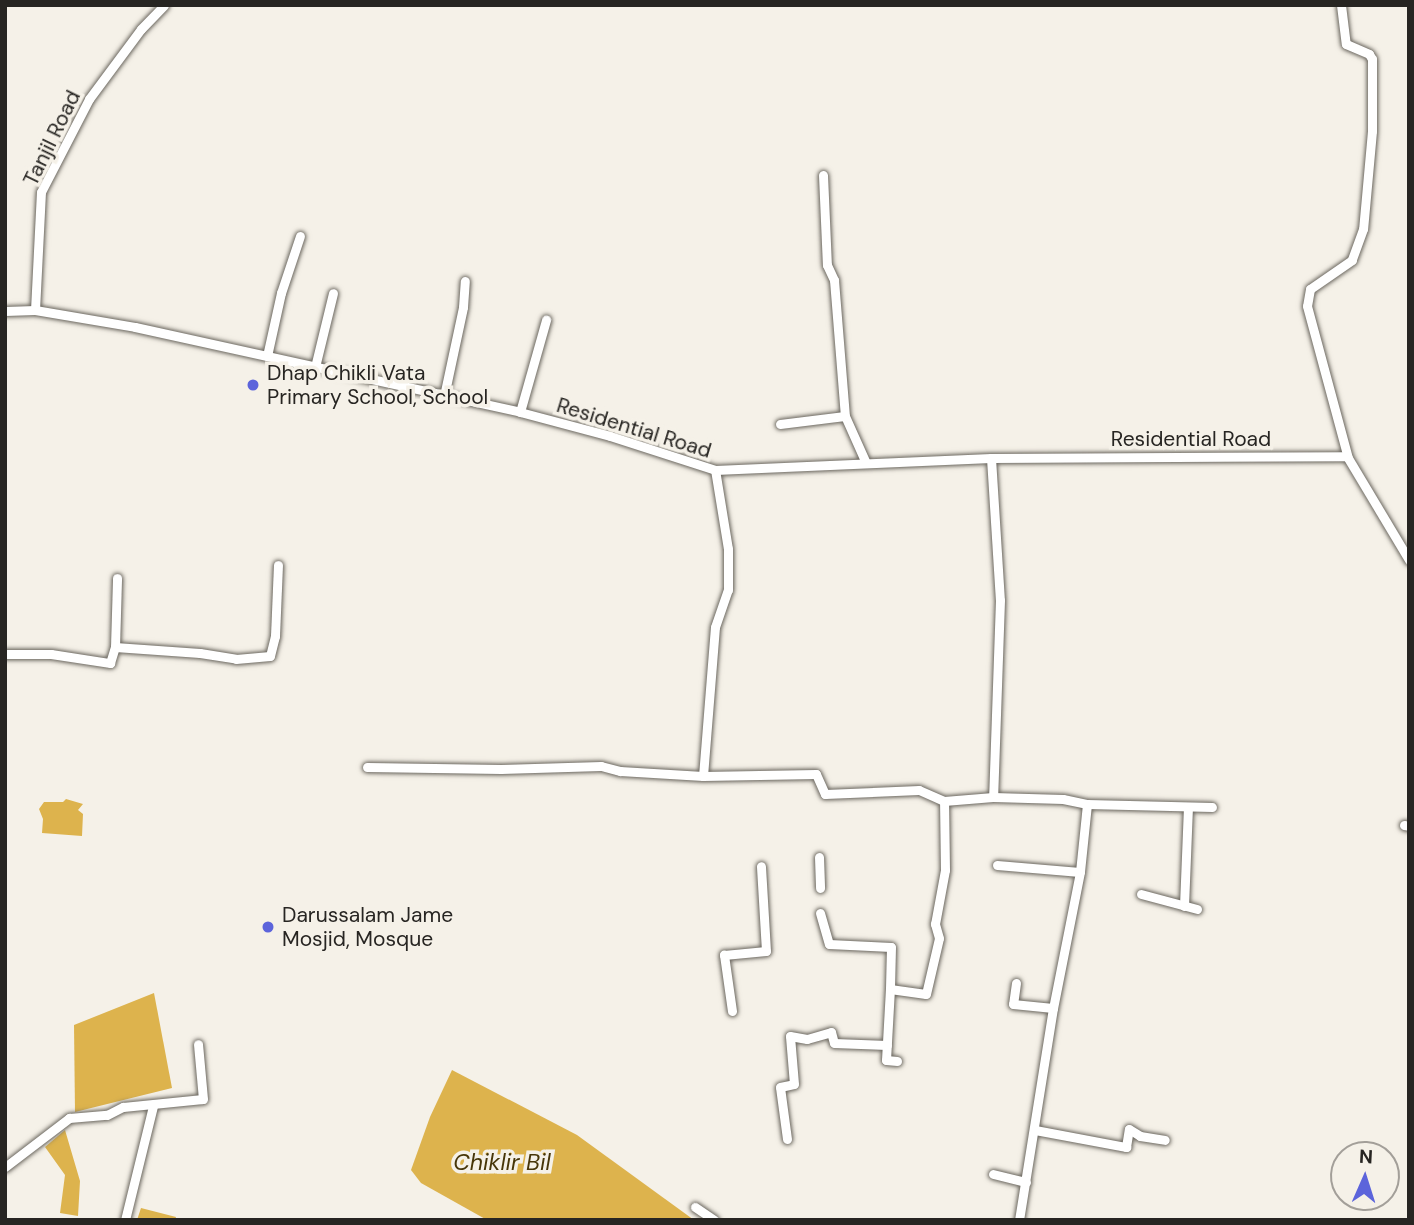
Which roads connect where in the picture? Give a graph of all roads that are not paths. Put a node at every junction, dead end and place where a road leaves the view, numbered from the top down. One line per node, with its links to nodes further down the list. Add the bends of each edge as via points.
1 (164, 5): 7 (street, Tanjil Road, via 89,99 41,192)
2 (1341, 5): 16 (street, via 1346,44 1372,59 1372,131 1363,229 1352,260 1310,289 1307,306)
3 (823, 175): 14 (street, via 827,265 834,280)
4 (300, 236): 10 (street)
5 (465, 281): 12 (street)
6 (333, 293): 11 (street)
7 (35, 310): 8 (street, Residential Road); 10 (street, Residential Road)
8 (5, 311)
9 (546, 320): 13 (street)
10 (267, 356): 11 (street, Residential Road)
11 (315, 367): 12 (street, Residential Road)
12 (444, 396): 13 (street, Residential Road)
13 (520, 412): 19 (street, Residential Road)
14 (845, 416): 15 (street); 18 (street)
15 (780, 424)
16 (1347, 456): 17 (street, Residential Road); 20 (street)
17 (991, 457): 18 (street, Residential Road); 27 (street, via 1000,600)
18 (866, 463): 19 (street, Residential Road)
19 (715, 471): 26 (street, via 728,549 728,590 715,627)
20 (1409, 560)
21 (278, 565): 23 (street, via 270,656 236,659)
22 (117, 578): 23 (street)
23 (115, 647): 24 (street, via 110,663 51,654)
24 (5, 654)
25 (367, 767): 26 (street, via 601,766)
26 (704, 776): 28 (street, via 816,774 825,794 919,790)
27 (993, 797): 28 (street); 29 (street)
28 (944, 801): 42 (street, via 945,870 935,924 939,938 926,994)
29 (1087, 804): 30 (street); 35 (street)
30 (1188, 807): 31 (street); 38 (street)
31 (1212, 807)
32 (820, 857): 36 (street)
33 (997, 865): 35 (street)
34 (761, 866): 44 (street, via 766,951 724,955)
35 (1080, 872): 43 (street)
36 (820, 888)
37 (1141, 894): 38 (street)
38 (1184, 906): 39 (street)
39 (1197, 909)
40 (820, 913): 42 (street, via 829,944 891,947)
41 (1016, 983): 43 (street, via 1013,1004)
42 (890, 989): 46 (street)
43 (1053, 1008): 49 (street)
44 (732, 1011)
45 (198, 1044): 48 (street, via 203,1100)
46 (887, 1045): 47 (street, via 886,1060); 50 (street, via 834,1043 831,1032 807,1039 790,1036 794,1084 780,1087)
47 (897, 1061)
48 (153, 1106): 52 (street, via 69,1118); 56 (street)
49 (1035, 1130): 51 (street, via 1126,1147 1129,1129); 54 (street)
50 (787, 1139)
51 (1165, 1140)
52 (5, 1167)
53 (993, 1174): 54 (street)
54 (1026, 1182): 58 (street)
55 (695, 1207): 57 (street)
56 (125, 1220)
57 (714, 1220)
58 (1019, 1220)

